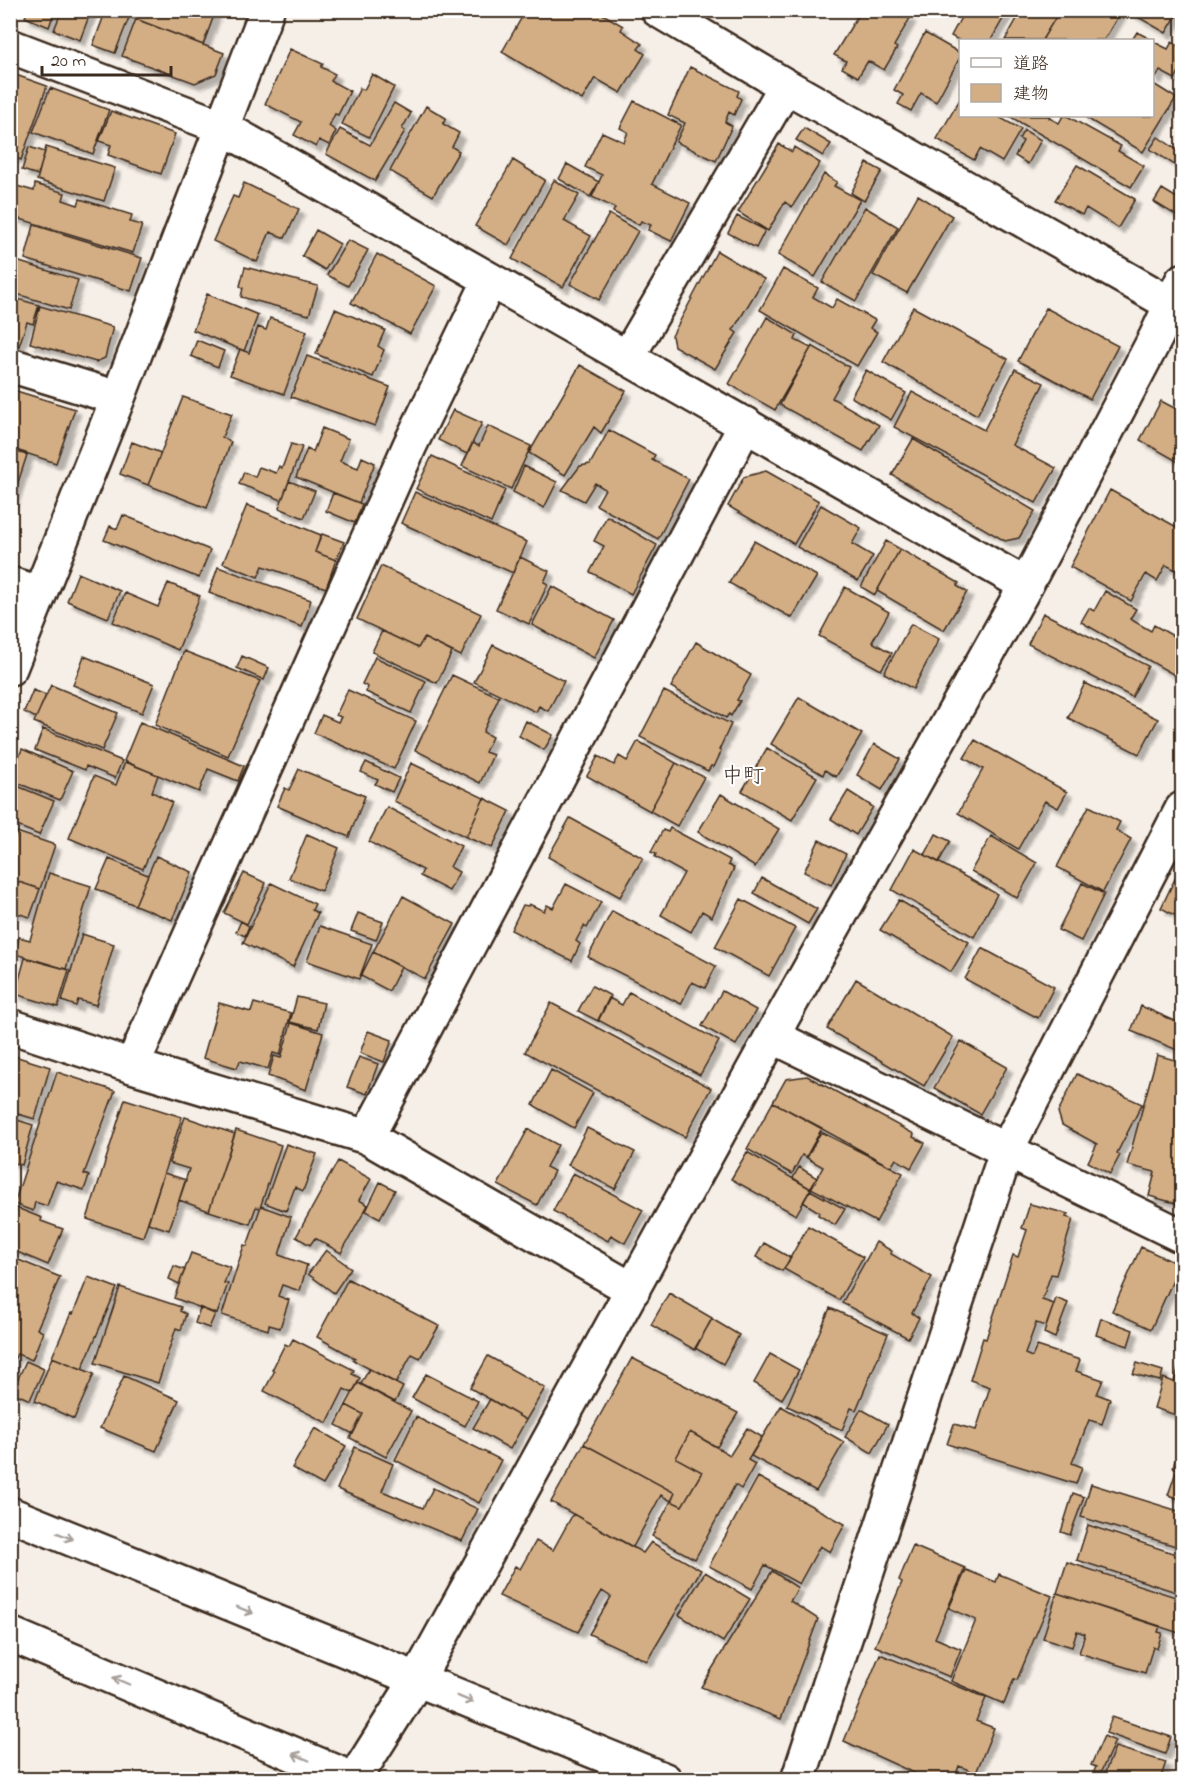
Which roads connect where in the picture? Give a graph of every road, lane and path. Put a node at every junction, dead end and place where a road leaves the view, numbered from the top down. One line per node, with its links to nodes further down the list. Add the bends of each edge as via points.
1 (267, 10): 5 (street)
2 (663, 12): 4 (street)
3 (10, 46): 5 (street)
4 (786, 86): 7 (street); 8 (street)
5 (222, 127): 6 (street); 10 (street)
6 (490, 280): 8 (street); 18 (street, via 411,445)
7 (1178, 298): 12 (street)
8 (627, 358): 11 (street)
9 (10, 365): 10 (street)
10 (118, 398): 13 (street)
11 (746, 424): 12 (street); 19 (street)
12 (1026, 585): 17 (street)
13 (25, 589): 14 (street)
14 (10, 668)
15 (1182, 809): 20 (street)
16 (10, 1026): 18 (street)
17 (772, 1036): 20 (street); 22 (street)
18 (132, 1066): 19 (street)
19 (367, 1137): 22 (street)
20 (1007, 1149): 21 (street); 28 (street)
21 (1182, 1236)
22 (633, 1290): 25 (street)
23 (10, 1514): 25 (street, one-way to 25)
24 (10, 1634): 26 (street, one-way to 24)
25 (417, 1680): 26 (street); 27 (street, one-way to 27)
26 (354, 1779)
27 (665, 1779)
28 (798, 1779)

